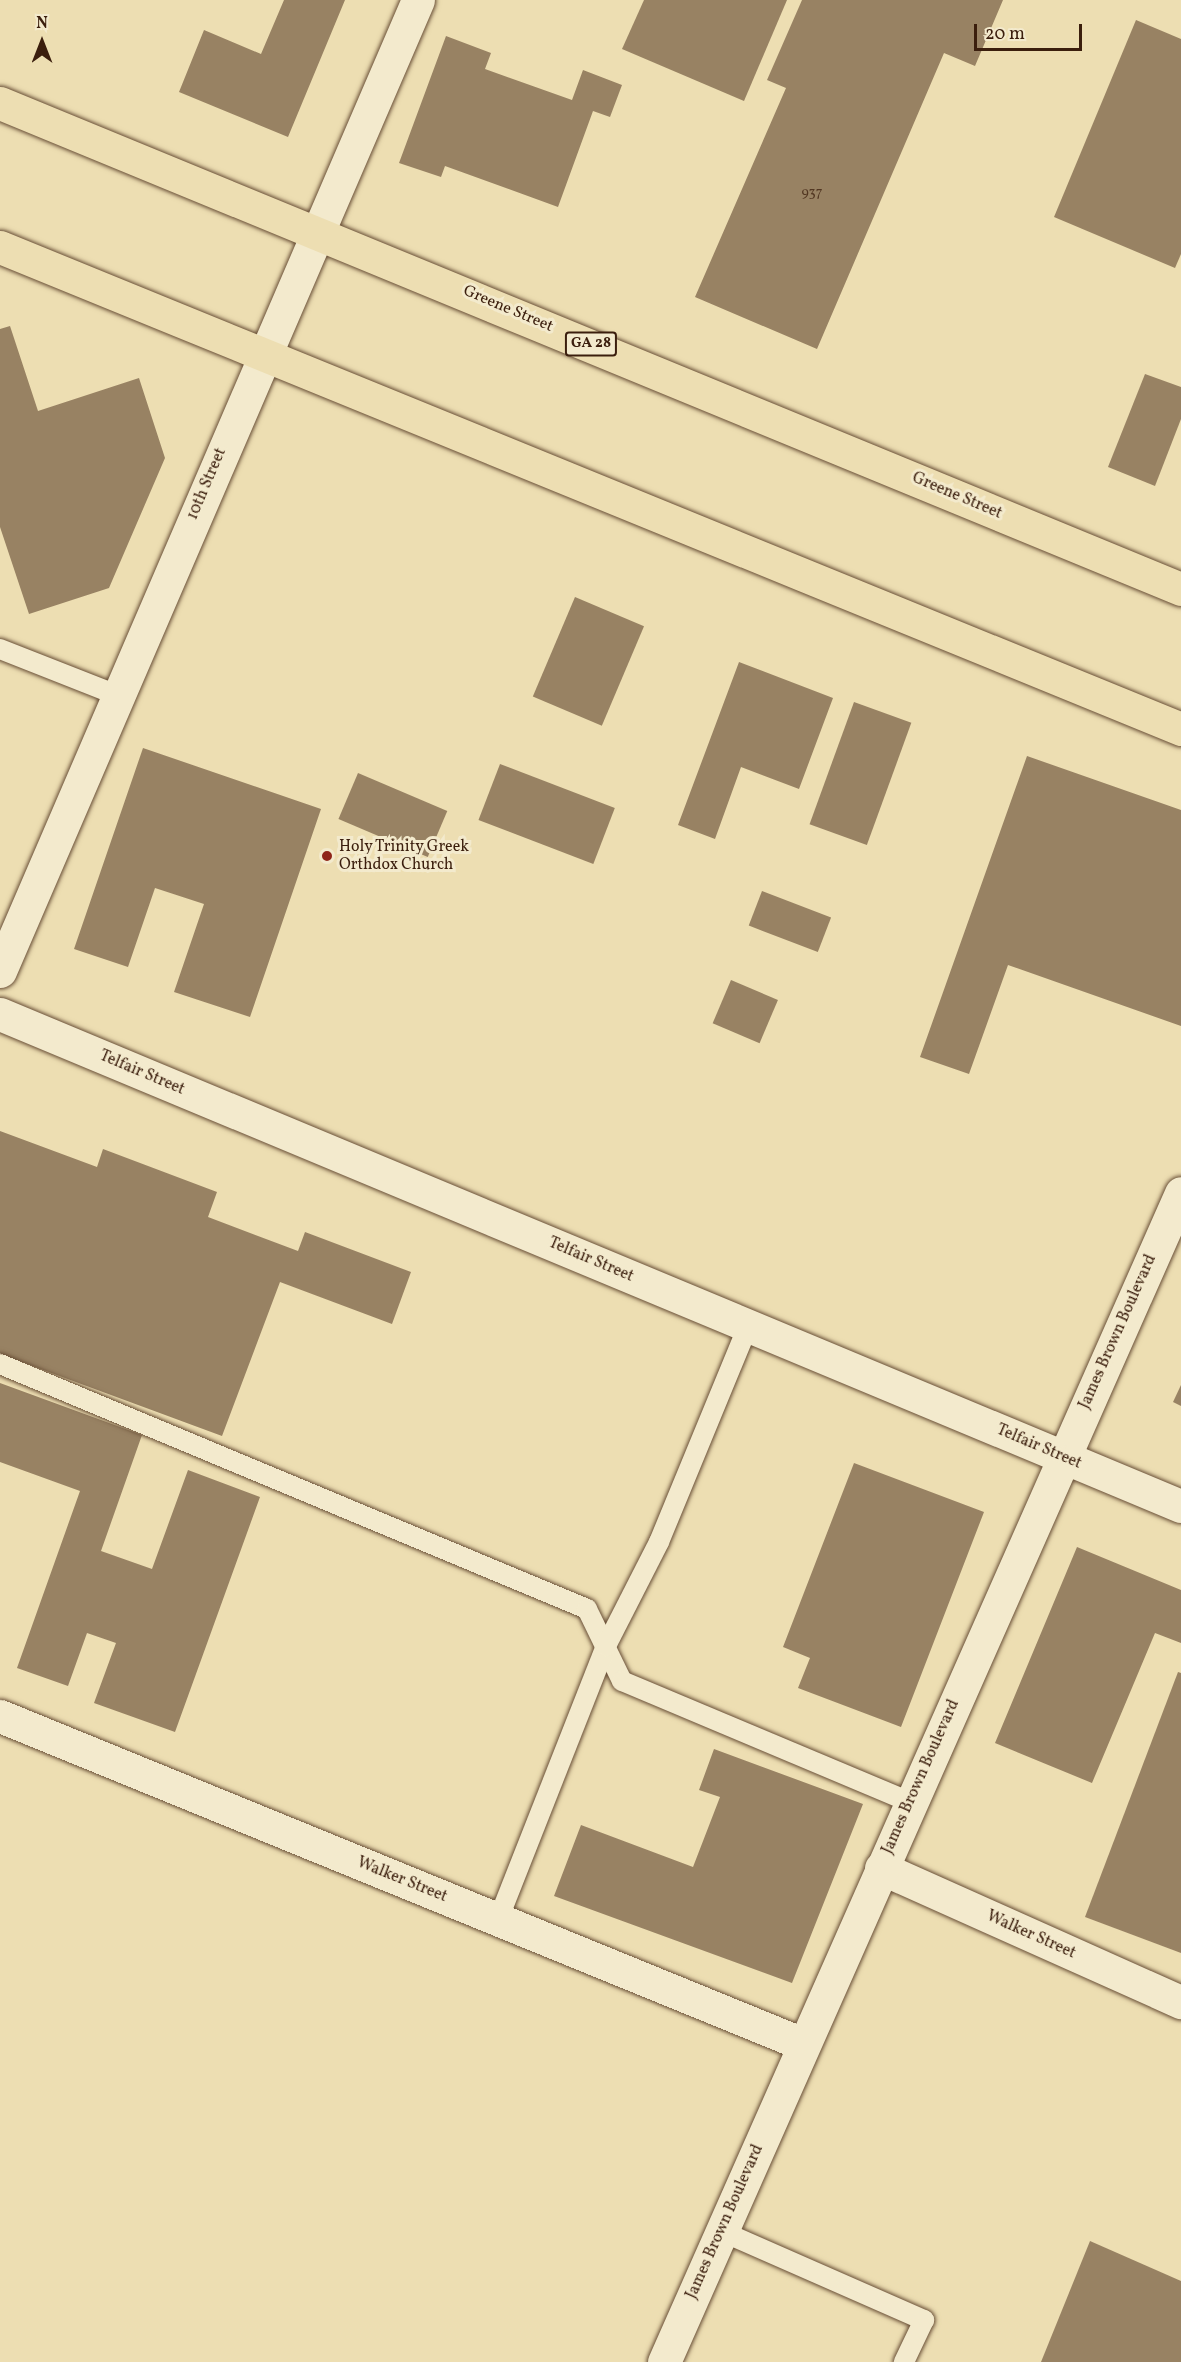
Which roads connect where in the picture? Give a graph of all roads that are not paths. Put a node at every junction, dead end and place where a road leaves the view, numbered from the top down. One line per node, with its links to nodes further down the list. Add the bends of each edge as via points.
1 (418, 0): 3 (street, 10th Street)
2 (0, 103): 3 (main road, Greene Street / GA 28)
3 (316, 229): 5 (street, 10th Street); 6 (main road, Greene Street / GA 28)
4 (0, 247): 5 (main road)
5 (263, 354): 8 (street, 10th Street); 9 (main road)
6 (1181, 589)
7 (0, 649): 8 (lane)
8 (117, 695): 10 (street, 10th Street)
9 (1181, 729)
10 (0, 970)
11 (0, 1014): 13 (street, Telfair Street)
12 (1181, 1193): 15 (street, James Brown Boulevard)
13 (748, 1326): 15 (street, Telfair Street); 17 (lane, via 659,1542)
14 (0, 1364): 17 (lane, via 587,1609)
15 (1062, 1456): 16 (street, Telfair Street); 19 (street, James Brown Boulevard)
16 (1181, 1506)
17 (606, 1646): 19 (lane, via 622,1681); 21 (lane)
18 (0, 1716): 21 (street, Walker Street)
19 (910, 1802): 20 (street, James Brown Boulevard)
20 (881, 1868): 22 (street, Walker Street); 23 (street, James Brown Boulevard)
21 (498, 1920): 23 (street, Walker Street)
22 (1181, 2002)
23 (803, 2044): 24 (street, James Brown Boulevard)
24 (721, 2231): 25 (street, James Brown Boulevard); 26 (lane, via 924,2320)
25 (664, 2362)
26 (904, 2362)

